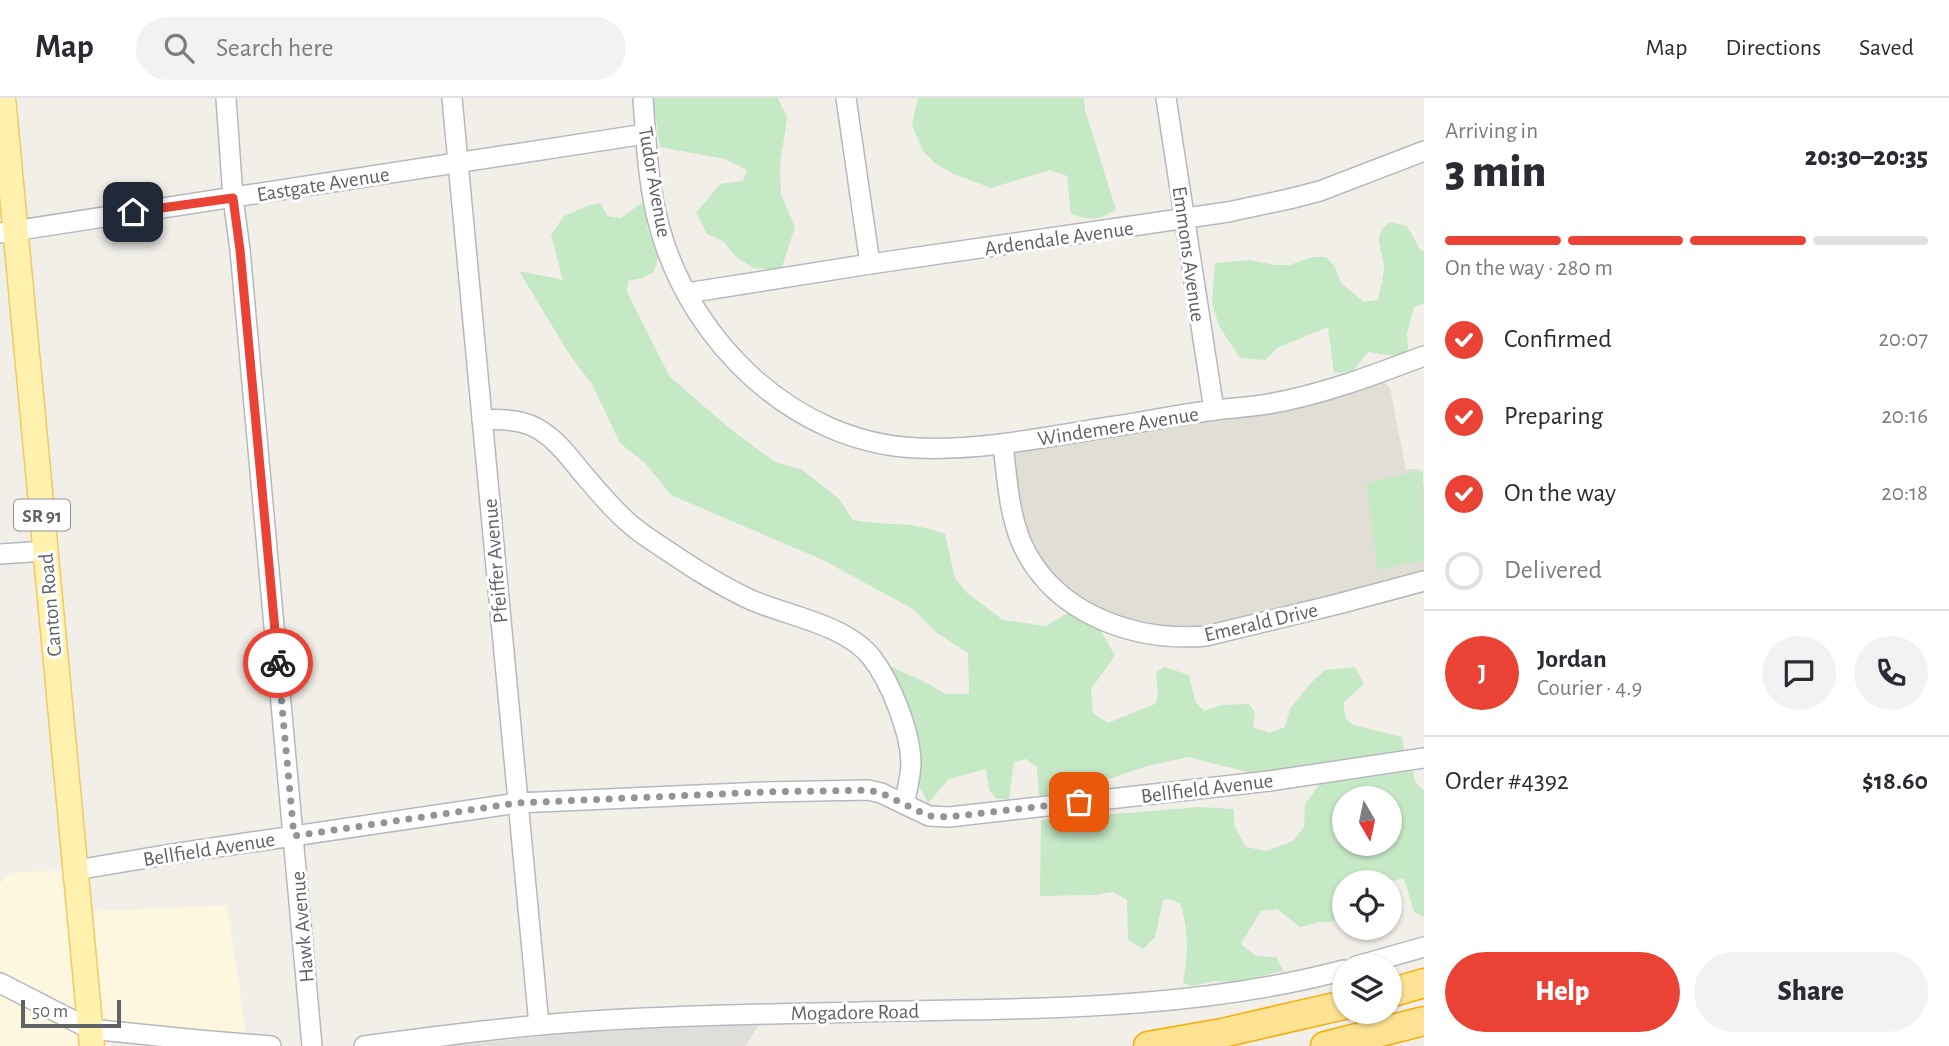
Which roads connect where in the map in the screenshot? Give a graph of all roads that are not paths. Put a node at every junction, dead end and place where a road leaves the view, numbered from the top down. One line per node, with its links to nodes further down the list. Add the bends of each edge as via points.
1 (3, 98): 12 (main road, Canton Road / SR 91)
2 (226, 98): 10 (street, Hawk Avenue)
3 (452, 98): 9 (street, Pfeiffer Avenue)
4 (643, 98): 7 (street, Tudor Avenue)
5 (846, 98): 13 (street)
6 (1166, 98): 11 (street, Emmons Avenue)
7 (645, 135): 9 (street, Eastgate Avenue); 14 (street, Tudor Avenue, via 660,231)
8 (1424, 151): 11 (street, Ardendale Avenue, via 1289,200)
9 (459, 163): 10 (street, Eastgate Avenue); 18 (street, Pfeiffer Avenue)
10 (233, 198): 12 (street, Eastgate Avenue); 26 (street, Hawk Avenue)
11 (1184, 219): 13 (street, Ardendale Avenue); 16 (street, Emmons Avenue)
12 (8, 232): 20 (main road, Canton Road / SR 91)
13 (870, 264): 14 (street, Ardendale Avenue)
14 (687, 293): 17 (street, Tudor Avenue, via 709,331 740,366 794,410)
15 (1424, 356): 16 (street, Windemere Avenue, via 1297,397)
16 (1214, 410): 19 (street, Windemere Avenue)
17 (811, 418): 19 (street, Windemere Avenue, via 894,446)
18 (482, 420): 24 (street, Pfeiffer Avenue); 25 (street, via 517,421 541,431 559,445 620,515 692,568 863,648 891,691 910,747)
19 (1003, 445): 22 (street, Emerald Drive, via 1010,502 1031,562 1064,598 1121,627 1153,635 1206,636)
20 (46, 551): 21 (street); 27 (main road, Canton Road / SR 91)
21 (0, 554)
22 (1424, 581)
23 (1424, 758): 25 (street, Bellfield Avenue, via 1242,785 948,817 929,816)
24 (517, 803): 25 (street, Bellfield Avenue, via 868,790); 26 (street, Bellfield Avenue); 36 (street, Pfeiffer Avenue)
25 (904, 804)
26 (294, 836): 27 (street, Bellfield Avenue); 39 (street, Hawk Avenue)
27 (76, 870): 37 (main road, Canton Road / SR 91)
28 (1424, 947): 29 (street)
29 (1399, 954)
30 (1332, 973): 36 (street, Mogadore Road, via 1223,995 1128,1004)
31 (0, 983): 37 (street)
32 (1424, 983): 33 (highway)
33 (1402, 989)
34 (1332, 1008): 41 (highway)
35 (1424, 1021): 42 (highway)
36 (539, 1025): 40 (street, Mogadore Road)
37 (91, 1037): 38 (street)
38 (271, 1046)
39 (312, 1046)
40 (365, 1046)
41 (1148, 1046)
42 (1325, 1046)

